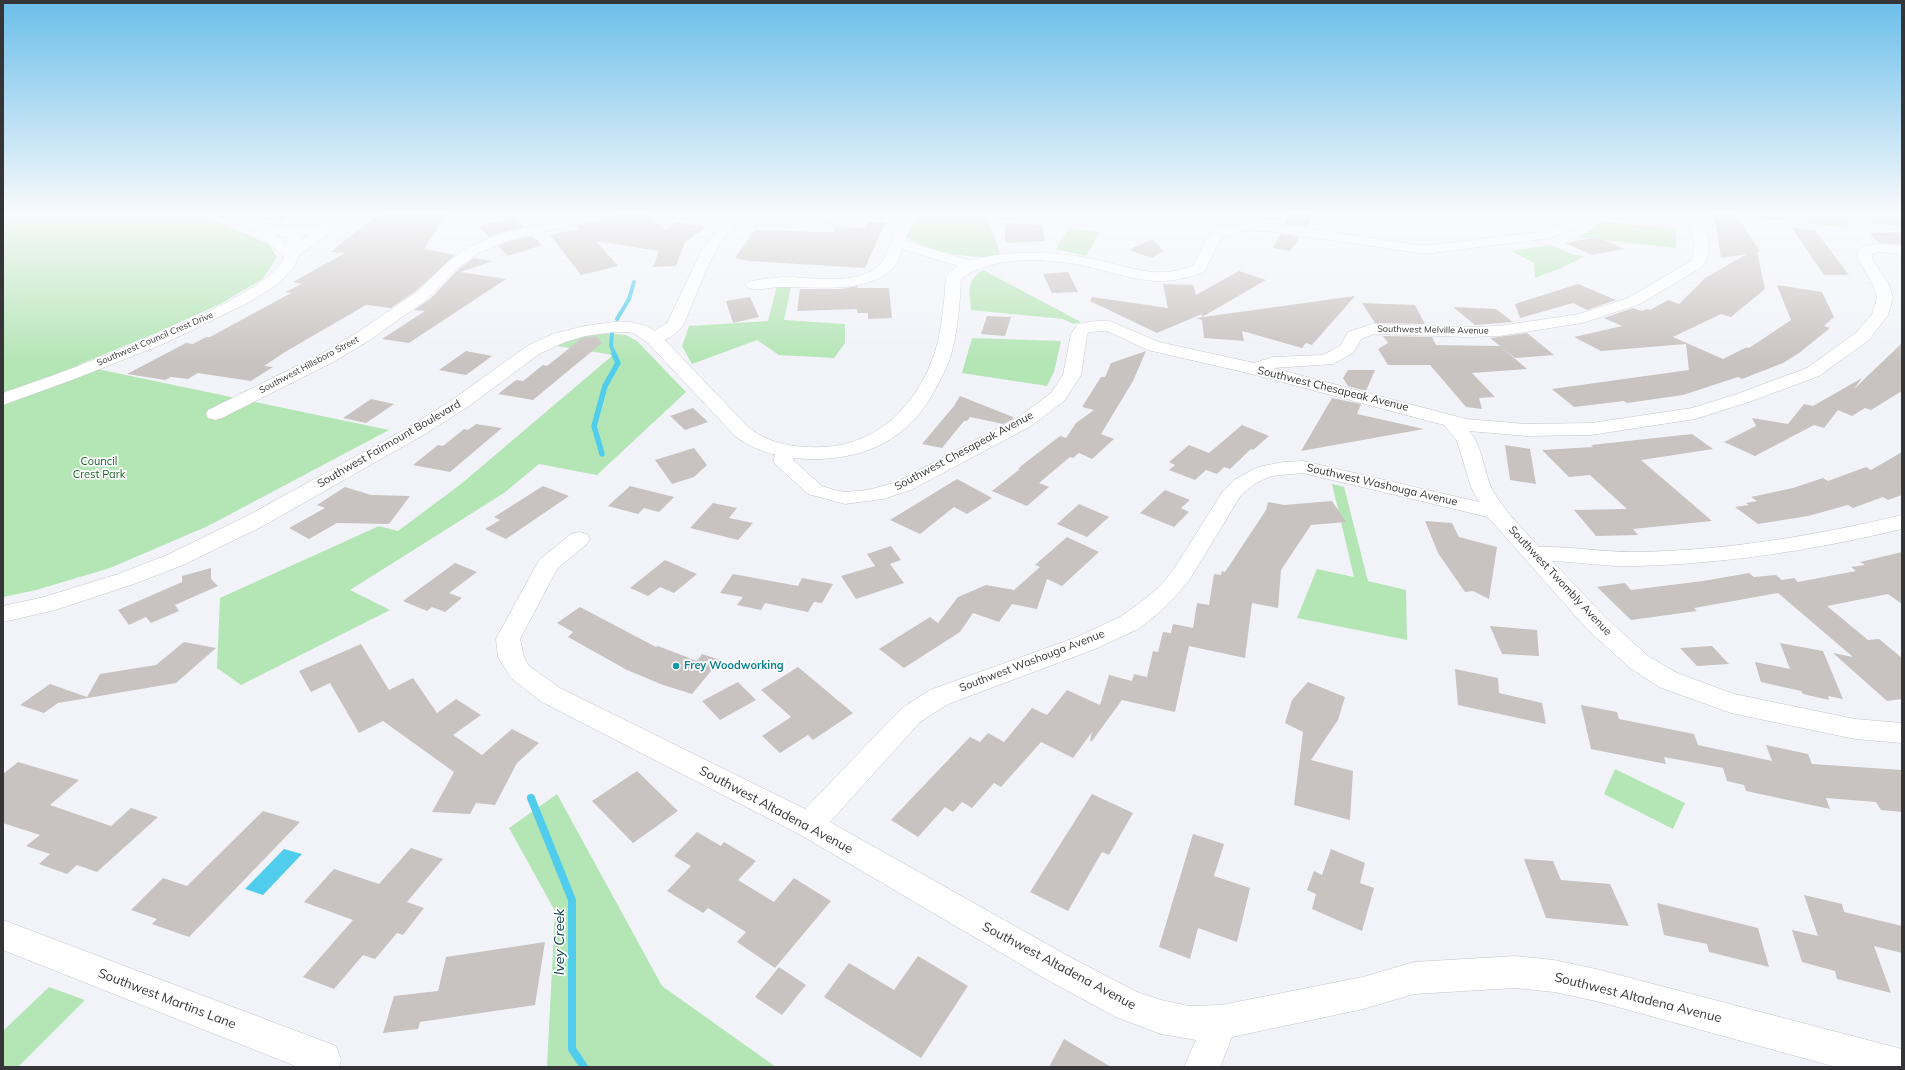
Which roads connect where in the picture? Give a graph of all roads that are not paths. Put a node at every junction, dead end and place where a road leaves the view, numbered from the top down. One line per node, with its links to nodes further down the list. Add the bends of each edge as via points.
1 (290, 262): 15 (street, Southwest Council Crest Drive, via 275,279 232,305 115,357)
2 (457, 262): 16 (street, Southwest Hillsboro Street, via 418,299 364,336 327,358)
3 (704, 262): 13 (street, via 674,326)
4 (889, 262): 12 (street, via 885,269 866,279 840,284 788,282)
5 (961, 262): 11 (street)
6 (984, 262): 11 (street, Southwest Fairmount Boulevard)
7 (1082, 262): 8 (street, Southwest Fairmount Boulevard, via 1138,275 1175,276 1199,269)
8 (1202, 262)
9 (1698, 262): 14 (street, Southwest Melville Avenue, via 1634,301 1582,318 1517,329 1468,332 1372,329 1354,336 1348,349 1327,360 1273,362)
10 (1867, 262): 17 (street, Southwest Chesapeak Avenue, via 1884,292 1883,310 1876,322 1862,336 1813,372 1695,413 1619,426 1556,430)
11 (970, 265): 18 (street, Southwest Fairmount Boulevard, via 954,277 944,351 930,384 916,407 898,427 874,442 855,449 833,453)
12 (753, 285)
13 (654, 339): 18 (street, Southwest Fairmount Boulevard, via 742,432 754,442); 23 (street, Southwest Fairmount Boulevard, via 641,330 630,327 584,331 559,338 534,350 418,430 255,520 175,560 126,579 47,604)
14 (1255, 369): 17 (street, Southwest Chesapeak Avenue, via 1421,412); 18 (street, Southwest Chesapeak Avenue, via 1154,346 1110,326 1089,326 1079,334 1072,376 1058,397 1024,422 904,486 868,496 845,498 829,495 815,490 796,475 783,461)
15 (3, 399)
16 (215, 414)
17 (1452, 423): 19 (street, Southwest Twombly Avenue, via 1466,440 1482,488)
18 (785, 452)
19 (1495, 512): 22 (street, Southwest Twombly Avenue); 25 (street, Southwest Washouga Avenue, via 1303,467 1259,472 1243,480 1233,491 1182,574 1153,605 1129,623 1086,643 939,697 911,715)
20 (1902, 522): 22 (street, via 1842,536 1746,551 1633,559 1557,553)
21 (579, 539): 25 (street, Southwest Altadena Avenue, via 547,565 508,640 511,657 520,672 551,695)
22 (1534, 554): 24 (street, Southwest Twombly Avenue, via 1596,623 1640,662 1668,680 1731,704 1855,729)
23 (3, 614)
24 (1902, 733)
25 (809, 825): 27 (street, Southwest Altadena Avenue, via 1056,967 1128,1005 1189,1023)
26 (3, 935): 28 (street, Southwest Martins Lane, via 323,1059)
27 (1221, 1022): 29 (street); 30 (street, Southwest Altadena Avenue, via 1363,993 1414,978 1515,972 1554,976 1589,984)
28 (321, 1067)
29 (1202, 1067)
30 (1902, 1067)

